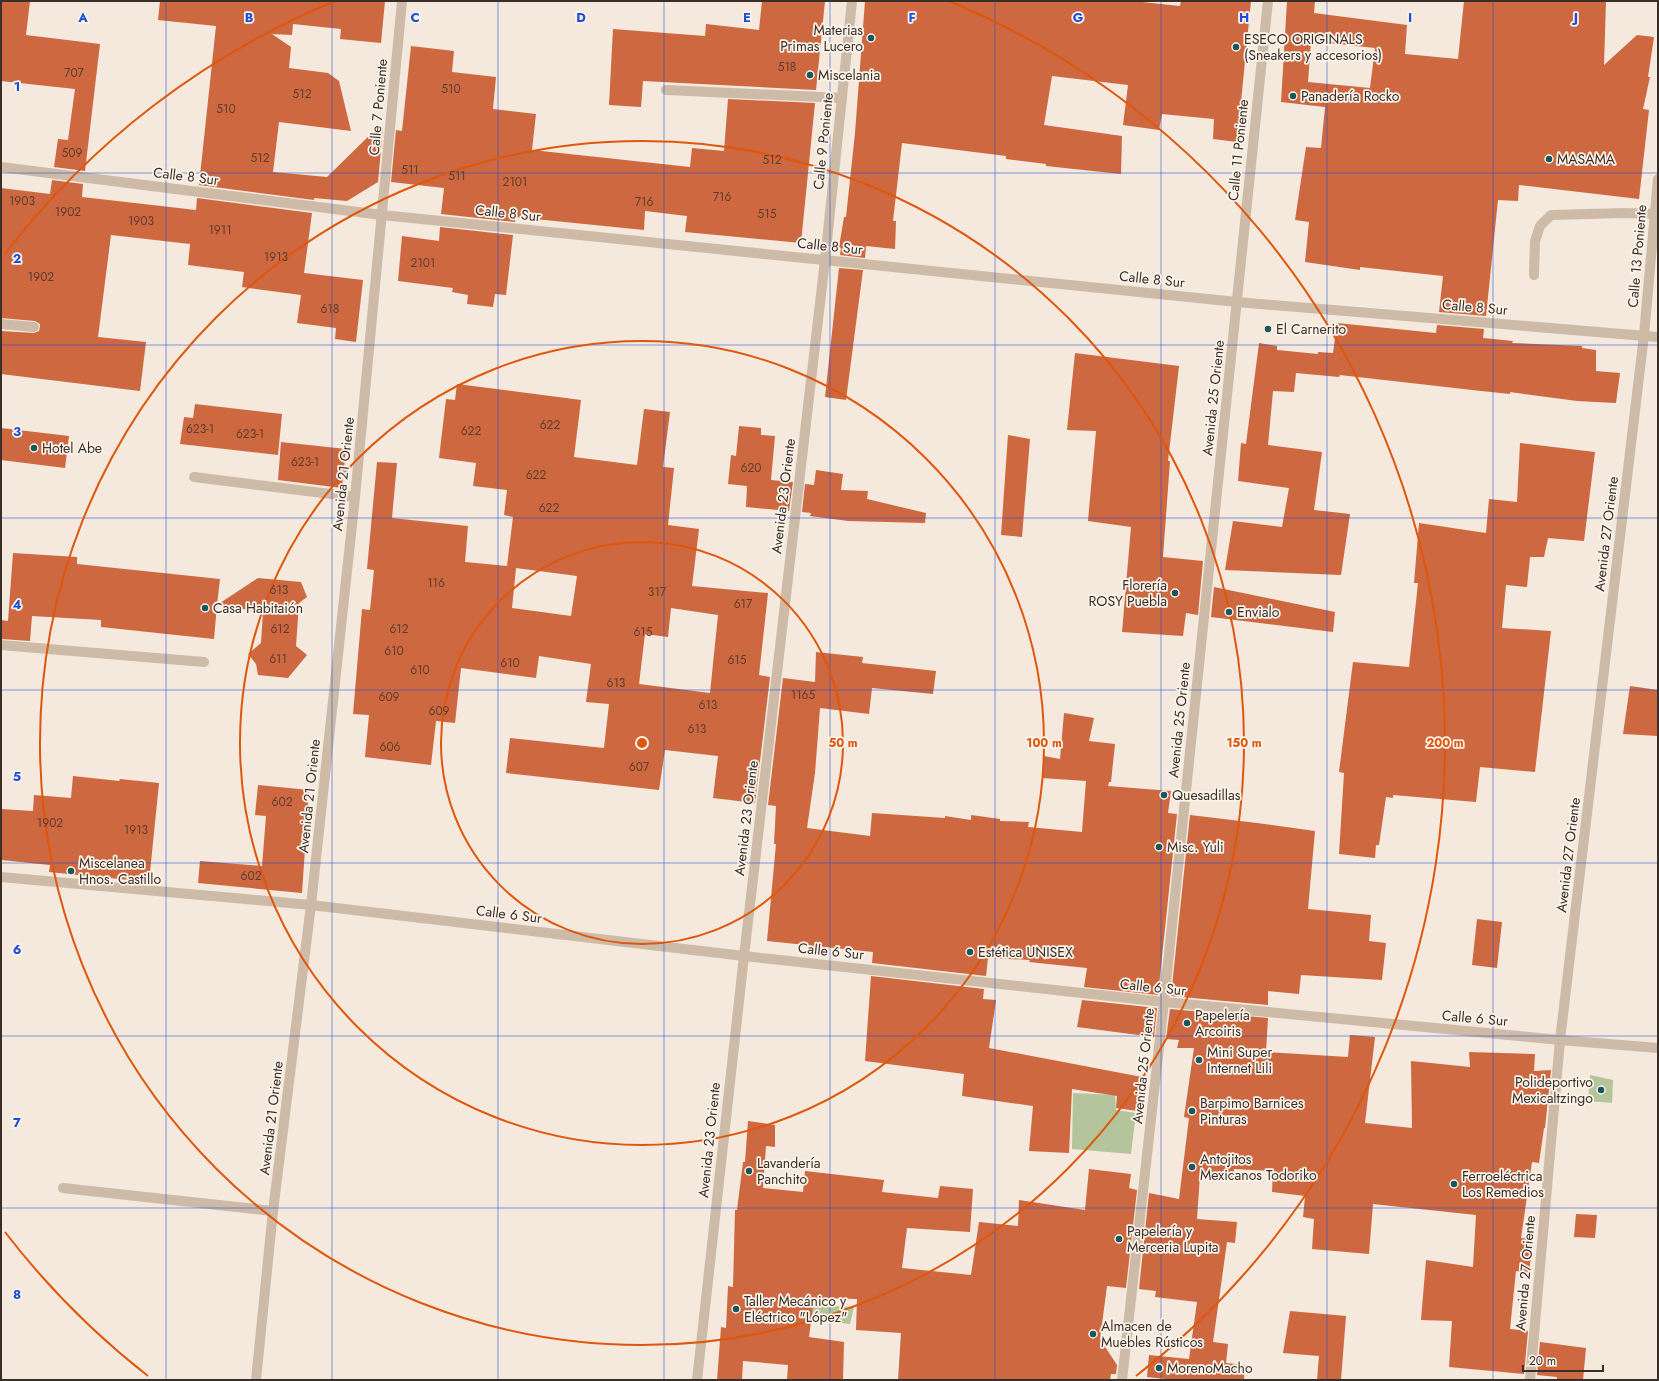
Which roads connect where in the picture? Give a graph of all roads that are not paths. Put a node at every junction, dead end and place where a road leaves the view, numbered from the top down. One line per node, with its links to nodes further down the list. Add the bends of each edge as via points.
1 (402, 1): 9 (street, Calle 7 Poniente)
2 (852, 1): 5 (street, Calle 9 Poniente)
3 (1268, 1): 12 (street, Calle 11 Poniente)
4 (666, 90): 5 (street)
5 (842, 98): 10 (street, Calle 9 Poniente)
6 (1, 167): 9 (street, Calle 8 Sur)
7 (1658, 179): 8 (street, Calle 13 Poniente)
8 (1655, 214): 11 (street, via 1551,215 1540,226 1535,241); 15 (street, Calle 13 Poniente)
9 (382, 215): 10 (street, Calle 8 Sur); 18 (street, Avenida 21 Oriente)
10 (825, 260): 12 (street, Calle 8 Sur); 23 (street, Avenida 23 Oriente)
11 (1534, 275)
12 (1237, 302): 15 (street, Calle 8 Sur); 24 (street, Avenida 25 Oriente)
13 (1, 324): 14 (street)
14 (34, 327)
15 (1644, 335): 16 (street, Calle 8 Sur); 25 (street, Avenida 27 Oriente)
16 (1658, 336)
17 (194, 477): 18 (street)
18 (355, 497): 22 (street, Avenida 21 Oriente)
19 (1, 645): 20 (street)
20 (204, 662)
21 (1, 878): 22 (street, Calle 6 Sur)
22 (311, 905): 23 (street, Calle 6 Sur); 28 (street, Avenida 21 Oriente)
23 (744, 956): 24 (street, Calle 6 Sur); 30 (street, Avenida 23 Oriente)
24 (1164, 1002): 25 (street, Calle 6 Sur); 31 (street, Avenida 25 Oriente)
25 (1560, 1040): 26 (street, Calle 6 Sur); 32 (street, Avenida 27 Oriente)
26 (1658, 1048)
27 (63, 1188): 28 (street)
28 (273, 1211): 29 (street, Avenida 21 Oriente)
29 (256, 1380)
30 (697, 1380)
31 (1122, 1380)
32 (1530, 1380)

